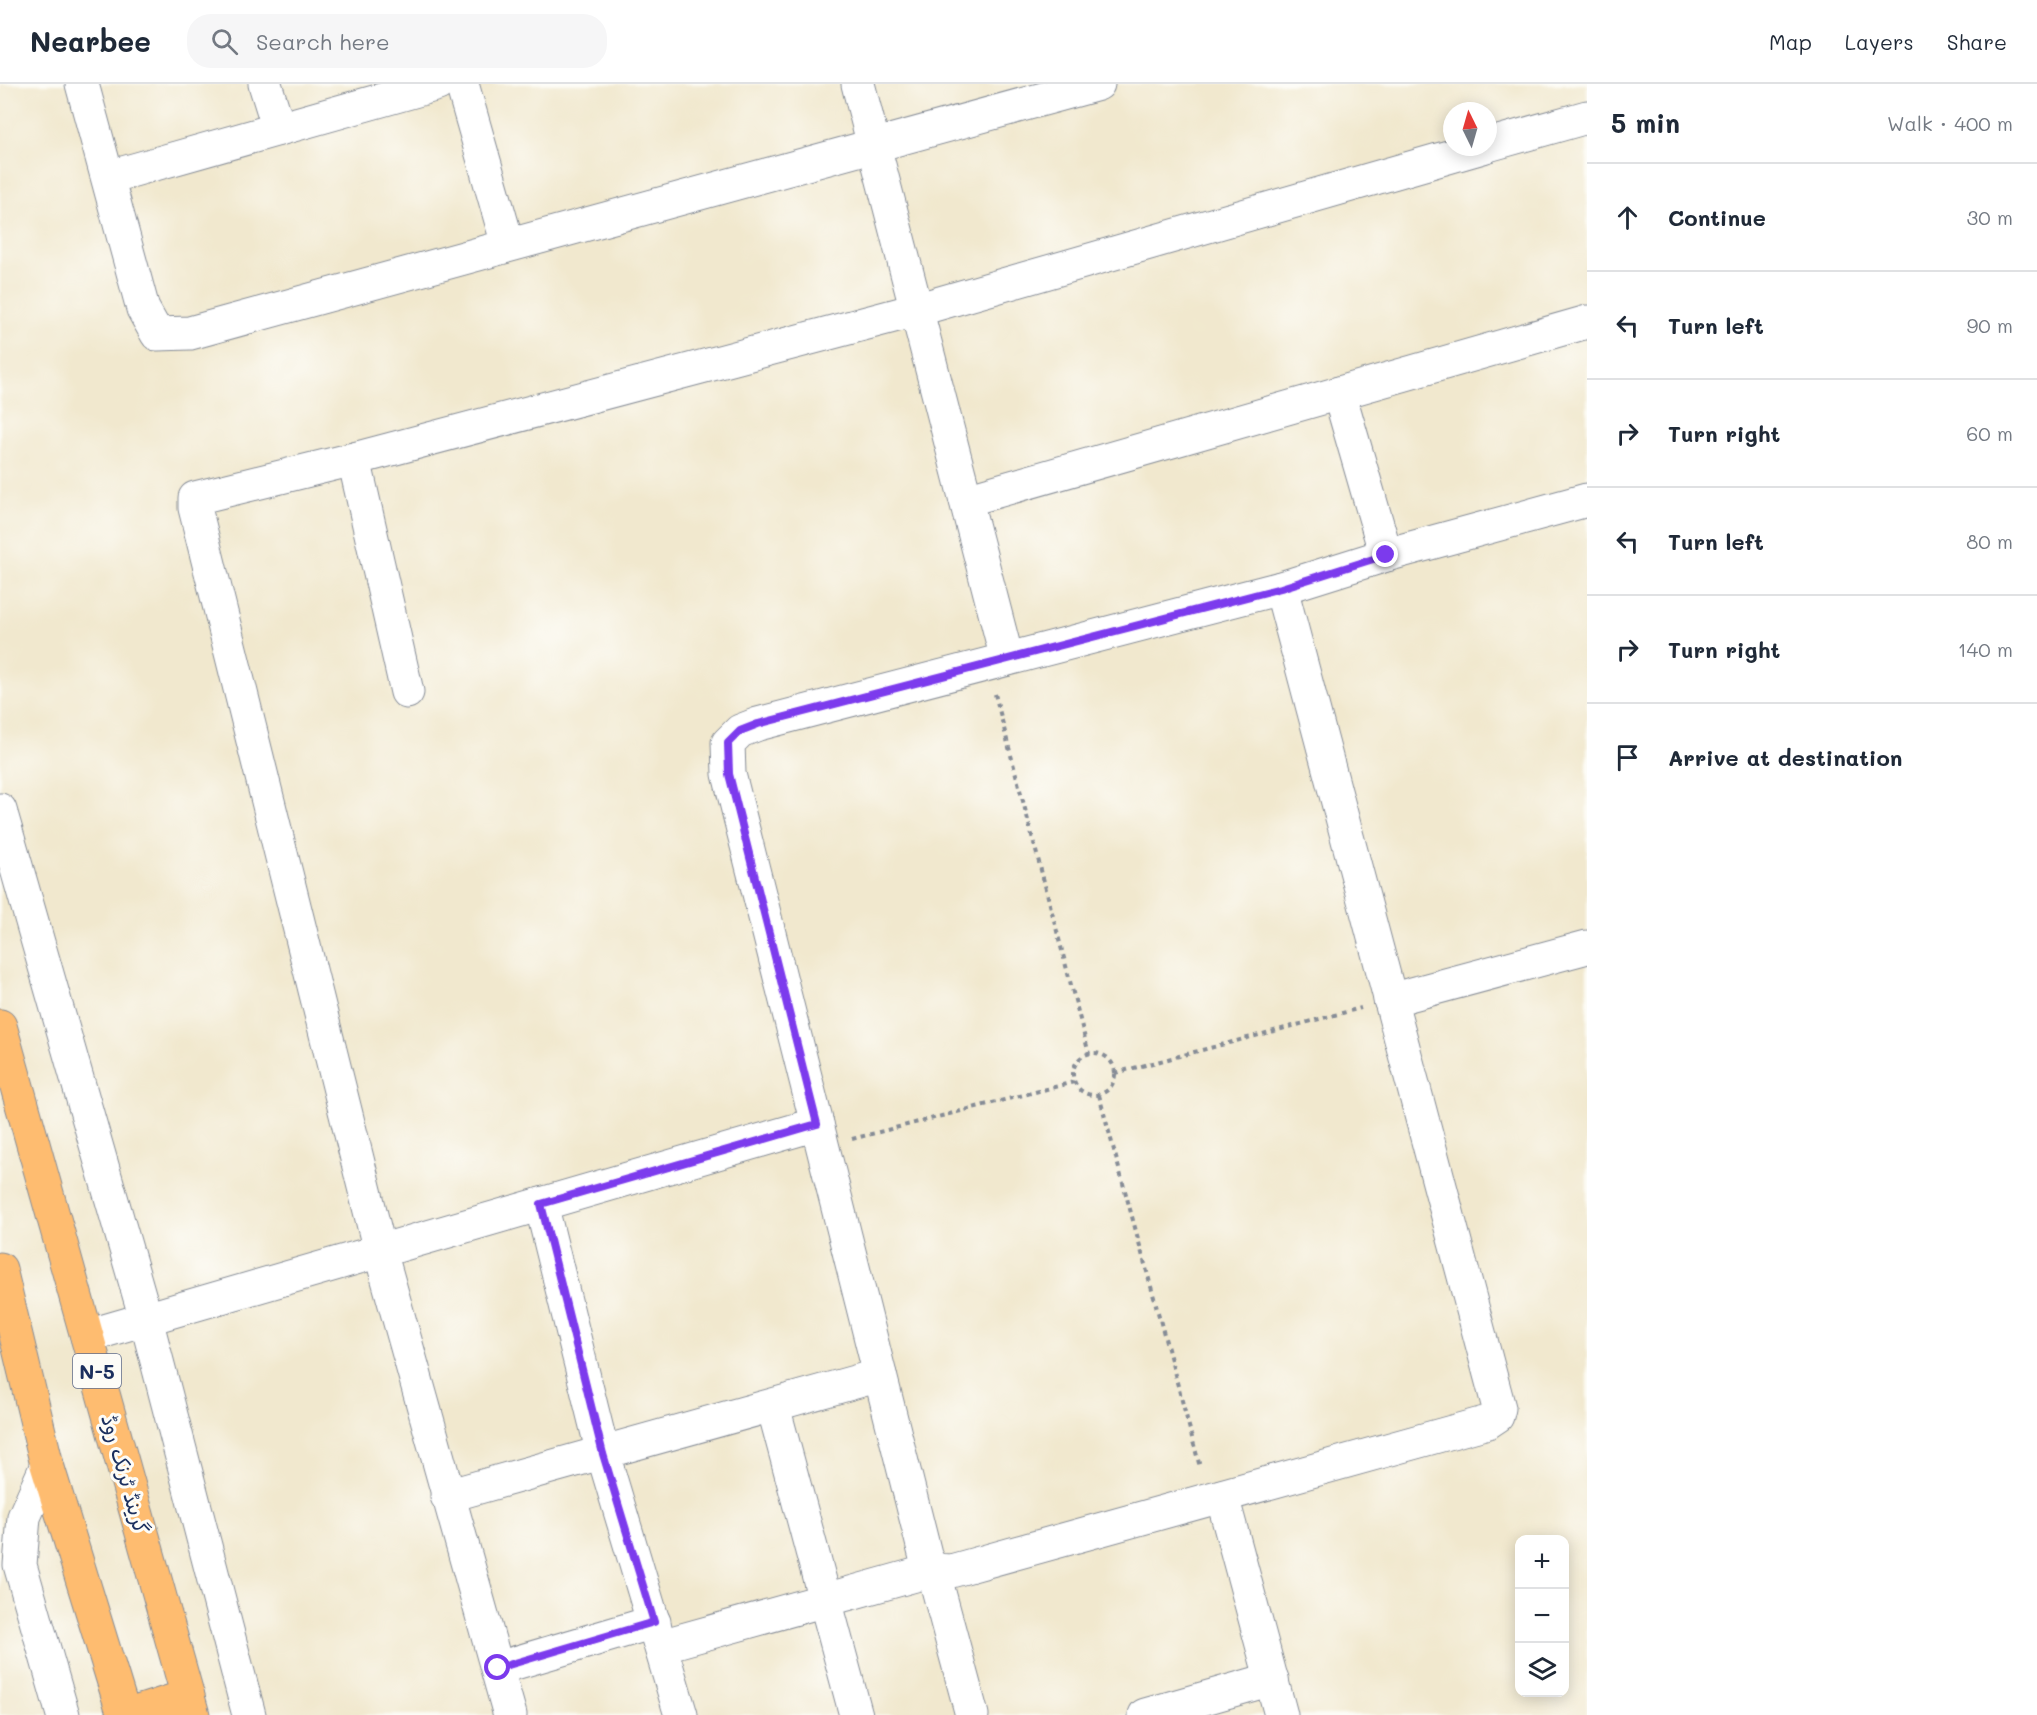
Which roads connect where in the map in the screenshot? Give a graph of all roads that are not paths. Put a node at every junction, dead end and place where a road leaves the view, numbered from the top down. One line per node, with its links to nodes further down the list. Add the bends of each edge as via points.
1 (82, 84): 12 (street)
2 (265, 84): 8 (street)
3 (438, 84): 8 (street)
4 (462, 84): 13 (street)
5 (858, 84): 10 (street)
6 (1098, 84): 10 (street)
7 (1587, 117): 9 (street)
8 (279, 129): 12 (street)
9 (1497, 143)
10 (875, 145): 13 (street); 14 (street)
11 (1452, 156): 14 (street)
12 (109, 177): 13 (street, via 143,309 157,334 190,333)
13 (508, 245)
14 (916, 310): 17 (street); 18 (street)
15 (1587, 322): 16 (street)
16 (1339, 393): 18 (street); 20 (street)
17 (354, 459): 23 (street); 30 (street, via 200,495 194,502)
18 (966, 500): 22 (street)
19 (1587, 500): 20 (street)
20 (1386, 555): 21 (street)
21 (1281, 588): 22 (street); 26 (street)
22 (997, 662): 28 (street, via 758,724 740,731 728,743 729,774)
23 (407, 692)
24 (0, 810): 32 (street)
25 (1587, 947): 26 (street)
26 (1390, 1000): 39 (street, via 1499,1408 1497,1416 1488,1422)
27 (0, 1026): 33 (highway, گرینڈ ٹرنک روڈ / N-5)
28 (820, 1135): 29 (street); 34 (street)
29 (541, 1204): 30 (street); 36 (street)
30 (380, 1251): 32 (street); 38 (street)
31 (0, 1269): 37 (highway)
32 (146, 1319): 33 (street); 49 (street)
33 (87, 1336): 45 (highway, گرینڈ ٹرنک روڈ / N-5)
34 (880, 1375): 35 (street); 40 (street, via 926,1558)
35 (773, 1406): 36 (street); 41 (street)
36 (603, 1454): 38 (street); 42 (street)
37 (47, 1465): 46 (street, via 24,1517 20,1564); 47 (highway)
38 (447, 1496): 43 (street)
39 (1216, 1498): 40 (street, via 951,1571); 44 (street)
40 (933, 1570): 41 (street); 53 (street)
41 (825, 1600): 42 (street); 52 (street)
42 (658, 1634): 43 (street); 51 (street)
43 (498, 1668): 50 (street)
44 (1272, 1679): 54 (street); 55 (street)
45 (191, 1706): 48 (highway)
46 (63, 1715)
47 (124, 1715)
48 (129, 1715)
49 (249, 1715)
50 (510, 1715)
51 (681, 1715)
52 (856, 1715)
53 (972, 1715)
54 (1145, 1715)
55 (1281, 1715)

